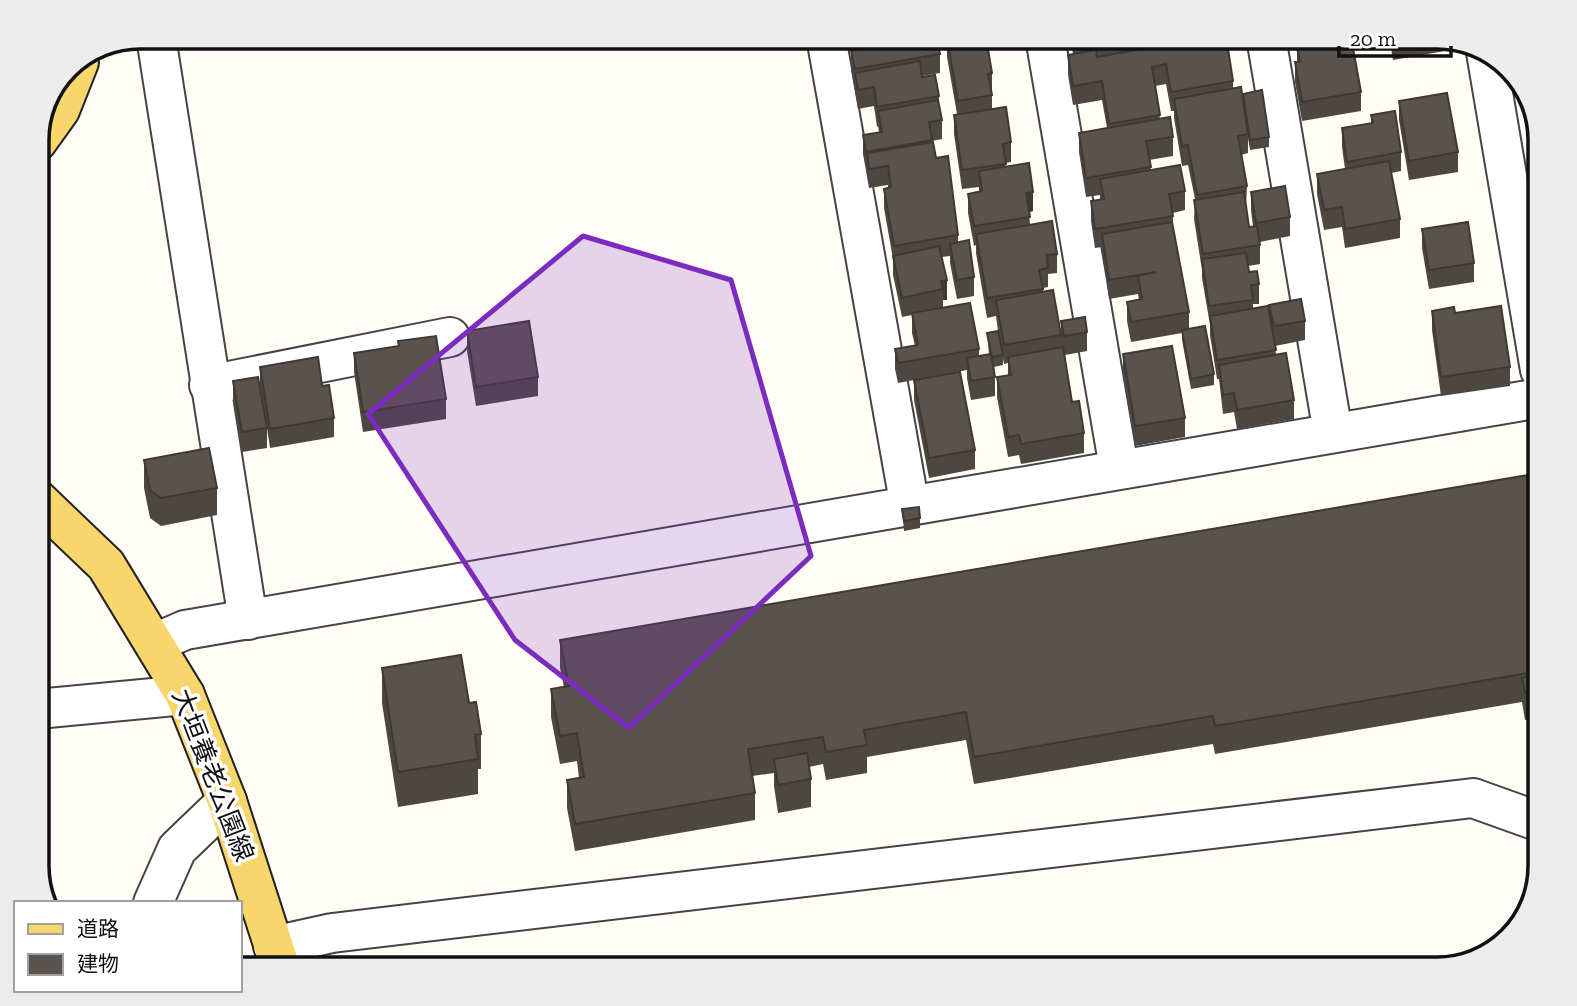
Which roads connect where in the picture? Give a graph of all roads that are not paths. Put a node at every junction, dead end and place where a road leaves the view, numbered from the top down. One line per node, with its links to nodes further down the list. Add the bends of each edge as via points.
1 (158, 49): 10 (street)
2 (829, 49): 14 (street)
3 (1047, 49): 13 (street)
4 (1268, 49): 12 (street)
5 (1488, 64): 8 (street)
6 (72, 81): 7 (main road)
7 (51, 123)
8 (1528, 299)
9 (450, 337): 10 (street)
10 (209, 385): 16 (street)
11 (1528, 400): 12 (street)
12 (1334, 433): 13 (street)
13 (1119, 468): 14 (street)
14 (910, 507): 16 (street)
15 (49, 510): 17 (main road, 大垣養老公園線, via 106,565)
16 (248, 620): 17 (street, via 185,630)
17 (155, 643): 18 (main road, 大垣養老公園線)
18 (185, 695): 19 (street); 20 (main road, 大垣養老公園線)
19 (49, 708)
20 (227, 801): 22 (street, via 177,849); 23 (main road, 大垣養老公園線)
21 (1528, 818): 24 (street, via 1473,798 332,933)
22 (154, 901)
23 (277, 957)
24 (279, 957)

